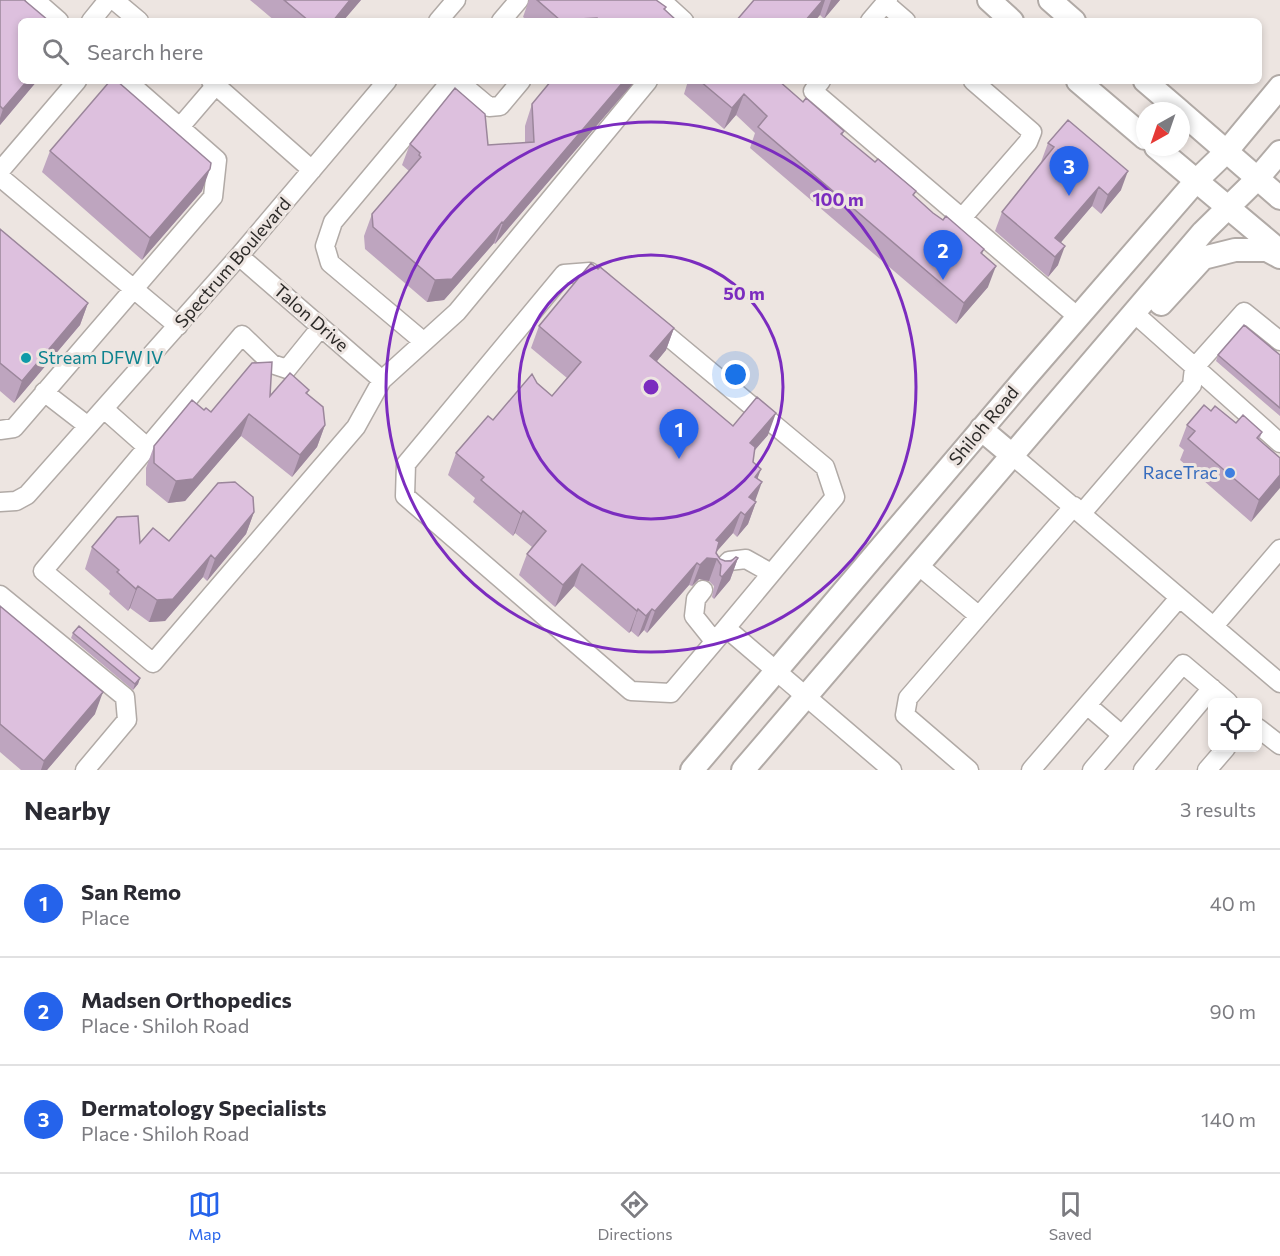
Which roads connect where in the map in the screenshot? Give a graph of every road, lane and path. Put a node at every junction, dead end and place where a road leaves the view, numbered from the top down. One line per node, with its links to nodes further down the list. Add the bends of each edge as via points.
1 (35, 0): 10 (street)
2 (108, 0): 11 (street)
3 (114, 0): 12 (street)
4 (456, 0): 13 (street)
5 (519, 0): 14 (street)
6 (661, 0): 15 (street)
7 (988, 0): 18 (main road)
8 (1050, 0): 19 (main road)
9 (886, 2): 16 (street); 17 (street)
10 (55, 18)
11 (93, 18)
12 (135, 18)
13 (441, 18)
14 (504, 18)
15 (681, 18)
16 (873, 18)
17 (903, 18)
18 (1009, 18)
19 (1071, 18)
20 (74, 84): 42 (street)
21 (130, 84): 36 (street)
22 (212, 84): 36 (street)
23 (214, 84): 41 (street)
24 (384, 84): 41 (street, Spectrum Boulevard)
25 (448, 84): 60 (street, via 333,222 325,246 330,263)
26 (462, 84): 27 (street, via 489,107 500,106)
27 (518, 84)
28 (646, 84): 60 (street, via 457,312)
29 (819, 84): 48 (street, via 813,91)
30 (976, 84): 48 (street, via 1032,132 1028,142)
31 (1082, 84): 37 (main road)
32 (1148, 84): 34 (main road)
33 (1280, 87): 38 (main road, Shiloh Road)
34 (1169, 102)
35 (1190, 121): 38 (main road)
36 (180, 128): 52 (street, via 217,160 213,197)
37 (1136, 130)
38 (1226, 152): 44 (main road); 45 (main road, Shiloh Road)
39 (1280, 152): 44 (main road)
40 (1167, 156): 45 (main road)
41 (312, 170): 50 (street, Spectrum Boulevard)
42 (0, 171)
43 (0, 177): 52 (street)
44 (1257, 179): 46 (main road); 47 (main road)
45 (1196, 181): 47 (main road); 55 (main road, Shiloh Road)
46 (1280, 198)
47 (1228, 208): 49 (main road); 56 (main road, via 1203,232)
48 (961, 219): 55 (street)
49 (1280, 251)
50 (239, 256): 57 (street, Spectrum Boulevard); 58 (street, Talon Drive)
51 (1280, 257): 56 (main road, via 1267,250 1234,250 1203,258)
52 (134, 289): 57 (street); 63 (street)
53 (617, 294): 82 (street, via 590,272 564,274 406,464 405,496 631,691 671,693)
54 (635, 309): 76 (street, via 825,466 835,497)
55 (1078, 317): 66 (main road, Shiloh Road)
56 (1140, 318): 61 (street); 70 (main road, via 1096,378 1073,384)
57 (178, 326): 64 (street, Spectrum Boulevard)
58 (321, 327): 62 (street, Talon Drive); 69 (street, via 287,369 272,364 242,335)
59 (1280, 341): 61 (street, via 1244,312)
60 (424, 342): 62 (street)
61 (1194, 368): 68 (street); 72 (street, via 1192,385)
62 (382, 380): 69 (street, via 356,427 153,663 44,571)
63 (44, 392): 65 (street); 67 (street, via 14,428)
64 (104, 409): 65 (street, Spectrum Boulevard); 69 (street)
65 (88, 426): 71 (street, Spectrum Boulevard, via 27,495)
66 (981, 429): 70 (main road); 83 (main road, Shiloh Road)
67 (0, 430)
68 (1280, 443)
69 (147, 447)
70 (1012, 455): 72 (street); 74 (main road)
71 (1, 506)
72 (1078, 510): 79 (street); 80 (street)
73 (1280, 549): 81 (street)
74 (918, 565): 80 (street); 86 (main road)
75 (719, 572): 76 (street, via 729,561 746,559)
76 (771, 573): 82 (street)
77 (703, 590): 82 (street, via 696,599 694,616)
78 (0, 595): 93 (street, via 124,697 126,720)
79 (1179, 598): 81 (street); 88 (street)
80 (979, 616): 97 (street, via 909,698 905,716)
81 (1214, 626): 84 (street)
82 (720, 634): 83 (street)
83 (776, 671): 86 (street); 94 (main road, Shiloh Road)
84 (1280, 683)
85 (1212, 688): 87 (street); 90 (street, via 1183,664); 100 (street)
86 (806, 696): 95 (main road); 96 (street)
87 (1223, 698)
88 (1088, 705): 90 (street); 98 (street)
89 (1262, 732): 91 (street)
90 (1122, 735): 99 (street)
91 (1280, 745)
92 (1222, 752): 101 (street)
93 (85, 770)
94 (692, 770)
95 (743, 770)
96 (892, 770)
97 (969, 770)
98 (1031, 770)
99 (1092, 770)
100 (1143, 770)
101 (1207, 770)

